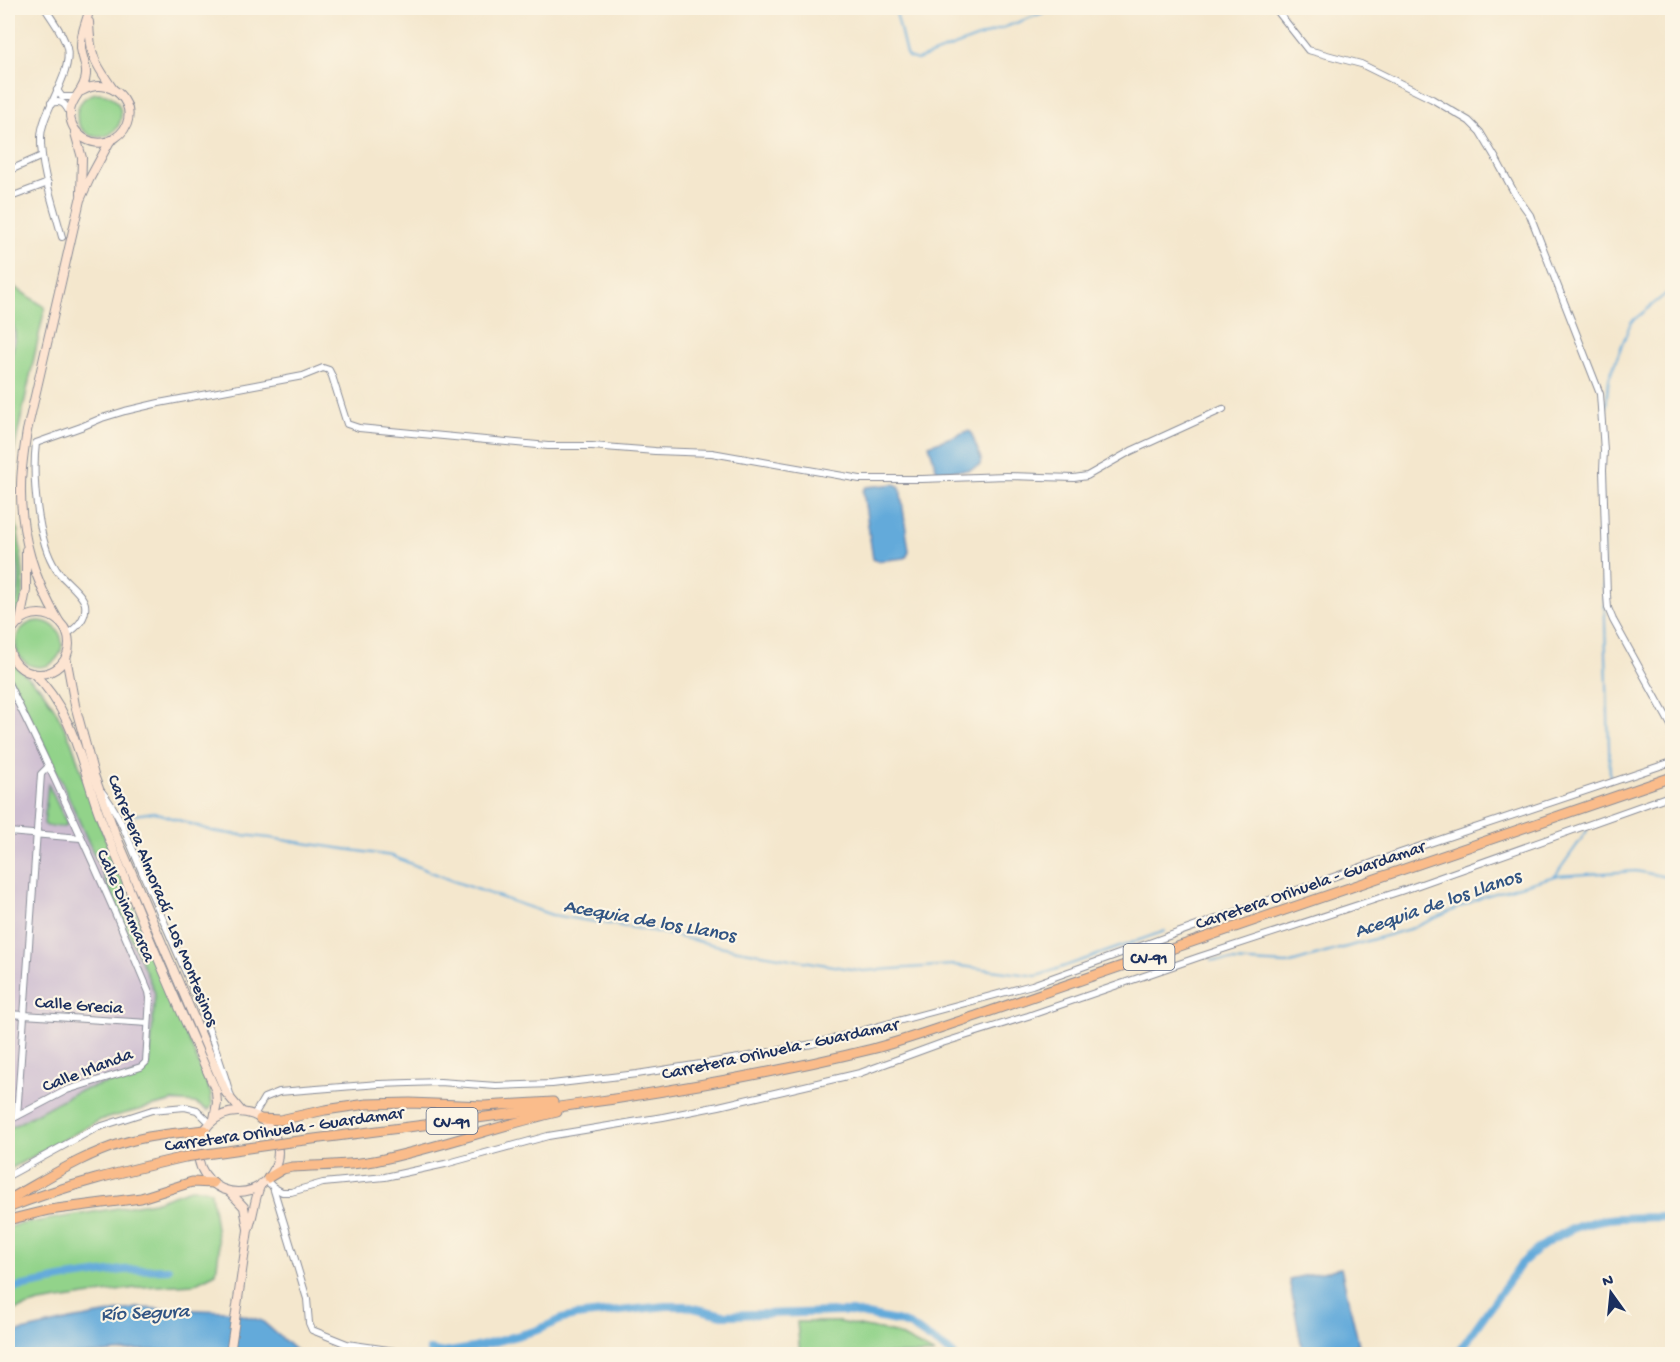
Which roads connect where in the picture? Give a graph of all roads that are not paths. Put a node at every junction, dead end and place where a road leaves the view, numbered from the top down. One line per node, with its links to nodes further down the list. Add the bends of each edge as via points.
1 (45, 8): 5 (street, via 68,54)
2 (1275, 8): 27 (street, via 1308,50 1361,64 1462,116 1474,126 1530,215 1600,394 1608,608)
3 (89, 11): 4 (main road, via 92,54); 6 (main road, via 81,38 86,72)
4 (113, 88): 6 (main road, via 94,86); 10 (main road, via 125,100 128,116 120,135)
5 (57, 90): 6 (street, via 62,97); 7 (street)
6 (79, 94): 8 (main road)
7 (51, 103): 8 (street, via 60,101); 11 (street, via 42,128)
8 (70, 113): 9 (main road)
9 (75, 130): 10 (main road, via 90,142); 15 (main road, via 82,158)
10 (110, 141): 15 (main road)
11 (42, 156): 12 (street); 13 (street)
12 (8, 171)
13 (48, 183): 14 (street); 16 (street)
14 (8, 198)
15 (80, 200): 18 (main road, via 27,431 21,486)
16 (62, 237)
17 (1223, 409): 22 (street, via 1081,478 860,478 712,453 548,446 359,428 347,424 332,376 323,368 303,376 125,411 36,443 38,513 47,550 57,570 84,601 83,618)
18 (25, 538): 19 (main road, via 50,607); 20 (main road, via 26,590)
19 (59, 621): 20 (main road, via 39,614); 22 (main road)
20 (20, 622): 21 (main road)
21 (10, 632): 23 (main road)
22 (67, 634): 24 (main road)
23 (10, 654): 25 (main road)
24 (66, 657): 25 (main road, via 56,669); 40 (main road, Carretera Almoradí - Los Montesinos, via 75,705 115,832 226,1093)
25 (33, 673): 44 (main road, Carretera Almoradí - Los Montesinos, via 57,703 77,741 98,809 138,912 216,1092 217,1103)
26 (8, 683): 29 (street, Calle Dinamarca)
27 (1672, 727)
28 (1672, 762): 42 (street, via 1400,853 1032,985 812,1044 552,1084 440,1082 279,1092 264,1098)
29 (49, 766): 33 (street, via 41,774); 34 (street, Calle Dinamarca)
30 (1672, 777): 39 (main road, Carretera Orihuela - Guardamar / CV-91, via 873,1049)
31 (1672, 795): 48 (street, via 1410,888 860,1073 718,1106 548,1136 385,1177 323,1183 291,1192)
32 (8, 832): 33 (street)
33 (37, 834): 34 (street); 36 (street)
34 (81, 838): 37 (street, Calle Dinamarca, via 149,992)
35 (8, 1014): 36 (street, Calle Grecia)
36 (24, 1015): 37 (street, Calle Grecia); 41 (street)
37 (148, 1023): 38 (street, Calle Dinamarca)
38 (146, 1062): 41 (street, Calle Irlanda, via 134,1071 67,1090)
39 (615, 1099): 42 (main road, via 484,1106 367,1104 280,1120); 46 (main road, via 526,1119 396,1156 283,1169); 51 (main road, Carretera Orihuela - Guardamar / CV-91, bridge, via 185,1157 96,1178)
40 (242, 1112): 42 (main road); 44 (main road, via 232,1112)
41 (17, 1116): 43 (street, Calle Irlanda)
42 (257, 1117): 46 (main road, via 277,1142 277,1161)
43 (8, 1121)
44 (210, 1124): 45 (street, via 197,1110 185,1107 152,1110 96,1128); 47 (main road, via 198,1148 198,1158); 50 (main road, via 120,1143)
45 (8, 1176)
46 (265, 1181): 48 (street); 49 (main road, via 250,1189); 53 (main road, via 255,1197)
47 (213, 1183): 49 (main road); 52 (main road, via 192,1182 141,1198 49,1210)
48 (273, 1187): 55 (street, via 308,1299 312,1330 347,1344)
49 (228, 1190): 53 (main road, via 244,1207)
50 (8, 1200)
51 (8, 1208)
52 (8, 1220)
53 (248, 1230): 54 (main road)
54 (230, 1354)
55 (416, 1354)

